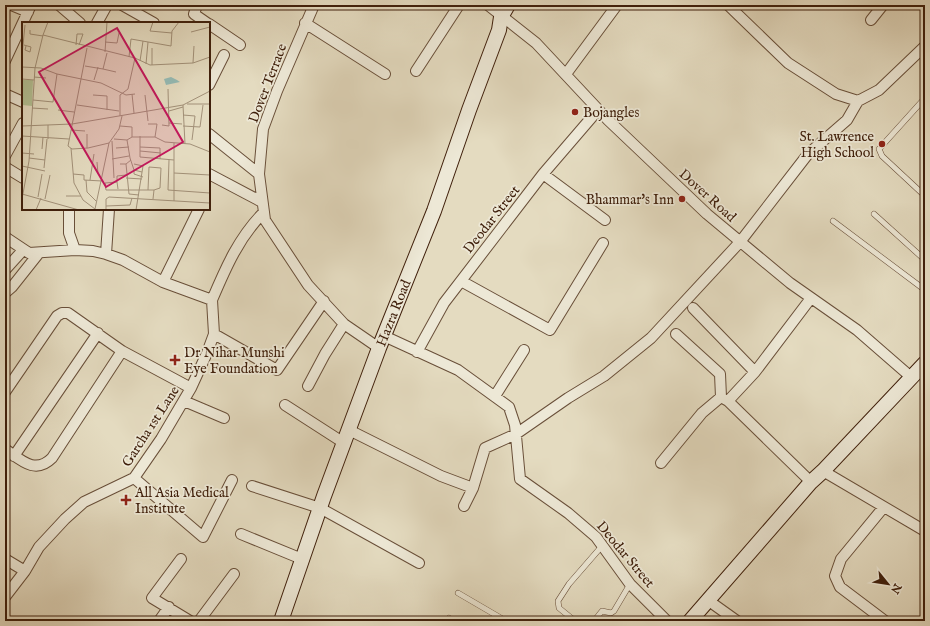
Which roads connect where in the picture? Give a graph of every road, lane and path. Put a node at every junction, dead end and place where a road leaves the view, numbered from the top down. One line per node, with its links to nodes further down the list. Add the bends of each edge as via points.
1 (11, 5): 12 (street)
2 (59, 5): 16 (street)
3 (107, 5): 17 (street)
4 (122, 5): 18 (street)
5 (197, 5): 19 (street, via 194,14)
6 (314, 5): 20 (street, Dover Terrace)
7 (459, 5): 27 (street)
8 (488, 5): 13 (street)
9 (617, 5): 29 (street)
10 (728, 5): 33 (street, via 788,63 836,94)
11 (883, 5): 14 (street)
12 (30, 9): 15 (street)
13 (504, 11): 29 (street, Dover Road); 74 (main road, Hazra Road, via 500,30 434,211)
14 (871, 20)
15 (24, 22)
16 (79, 22)
17 (98, 22)
18 (152, 22)
19 (205, 22)
20 (305, 23): 28 (street); 40 (street, Dover Terrace, via 263,129)
21 (210, 25): 23 (street)
22 (22, 26): 26 (street)
23 (240, 45)
24 (925, 46): 33 (street, via 879,90)
25 (224, 55): 30 (street)
26 (5, 61)
27 (416, 71)
28 (386, 74)
29 (566, 74): 35 (street, Dover Road)
30 (210, 83)
31 (5, 94): 34 (street)
32 (925, 98): 44 (lane, via 879,149 882,156)
33 (858, 101): 54 (street, via 847,120 808,154)
34 (22, 102)
35 (598, 110): 41 (street, Deodar Street); 54 (street, Dover Road)
36 (22, 125): 38 (street)
37 (210, 135): 40 (street)
38 (5, 156)
39 (5, 166): 43 (street)
40 (259, 174): 45 (street, Dover Terrace)
41 (543, 174): 51 (street); 62 (street, Deodar Street)
42 (210, 175): 45 (street)
43 (22, 177)
44 (925, 196)
45 (262, 202): 49 (street, Dover Terrace)
46 (68, 210): 57 (street, via 69,233)
47 (109, 210): 59 (street)
48 (199, 210): 63 (street)
49 (264, 212): 67 (street, via 252,224 230,257); 68 (street, Dover Terrace, via 265,220 308,285)
50 (874, 214): 60 (lane)
51 (605, 220)
52 (834, 221): 64 (lane)
53 (5, 237): 56 (street)
54 (740, 242): 66 (street, Dover Road); 90 (street, via 651,338 604,376)
55 (603, 243): 62 (street, via 550,330)
56 (23, 250): 58 (street); 61 (street)
57 (75, 250): 58 (street); 59 (street)
58 (39, 253): 65 (street)
59 (106, 254): 63 (street)
60 (925, 260)
61 (5, 270)
62 (461, 281): 77 (street, Deodar Street, via 444,303)
63 (164, 282): 67 (street)
64 (925, 290)
65 (5, 292)
66 (811, 298): 79 (street); 80 (street, Dover Road, via 857,330)
67 (212, 300): 72 (street, Garcha 1st Lane)
68 (324, 301): 70 (street, Deodar Street); 72 (street, via 277,370)
69 (693, 308): 79 (street)
70 (344, 324): 74 (street, Deodar Street); 81 (street)
71 (98, 333): 76 (street); 83 (street, via 68,314 62,313 57,316); 93 (street)
72 (214, 334): 82 (street, Garcha 1st Lane)
73 (676, 334): 85 (street, via 720,374)
74 (381, 342): 77 (street, Deodar Street); 89 (main road, Hazra Road)
75 (524, 350): 84 (street)
76 (122, 351): 82 (street); 93 (street, via 45,465 30,465)
77 (417, 352): 84 (street, Deodar Street, via 458,370)
78 (925, 362): 80 (main road)
79 (755, 372): 85 (street)
80 (912, 377): 95 (main road)
81 (308, 386)
82 (191, 388): 86 (street, Garcha 1st Lane)
83 (5, 392)
84 (495, 396): 90 (street, Deodar Street, via 509,407)
85 (724, 399): 94 (street, via 702,413); 98 (street)
86 (184, 401): 88 (street); 96 (street, Garcha 1st Lane)
87 (285, 405): 91 (street)
88 (224, 418)
89 (349, 430): 91 (main road, Hazra Road); 100 (street, via 441,476)
90 (516, 434): 100 (street, via 485,448); 106 (street, Deodar Street, via 520,479 568,513 596,537)
91 (344, 443): 102 (main road, Hazra Road)
92 (5, 449): 93 (street)
93 (14, 456)
94 (661, 463)
95 (822, 472): 98 (main road); 103 (street)
96 (134, 478): 97 (street, via 203,537); 111 (street, Garcha 1st Lane, via 84,502 40,547)
97 (232, 480)
98 (811, 482): 116 (main road)
99 (252, 486): 102 (street)
100 (473, 488): 101 (street)
101 (464, 506)
102 (320, 508): 108 (main road, Hazra Road); 110 (street)
103 (882, 508): 104 (street); 128 (street, via 841,559 835,576 840,587)
104 (925, 531)
105 (241, 534): 108 (street)
106 (602, 546): 113 (street, Deodar Street); 123 (lane, via 569,584 558,601 559,608)
107 (5, 559): 111 (street)
108 (302, 559): 121 (main road, Hazra Road)
109 (181, 560): 117 (street, via 152,598)
110 (419, 563)
111 (25, 571): 115 (street, Garcha 1st Lane)
112 (234, 574): 120 (street)
113 (630, 584): 124 (lane, via 614,611 602,611); 125 (street, Deodar Street)
114 (458, 593): 122 (lane)
115 (5, 597)
116 (708, 601): 126 (main road); 127 (street)
117 (169, 607): 118 (street); 119 (street)
118 (159, 621)
119 (190, 621)
120 (199, 621)
121 (281, 621)
122 (506, 621)
123 (575, 621)
124 (594, 621)
125 (667, 621)
126 (690, 621)
127 (737, 621)
128 (885, 621)

